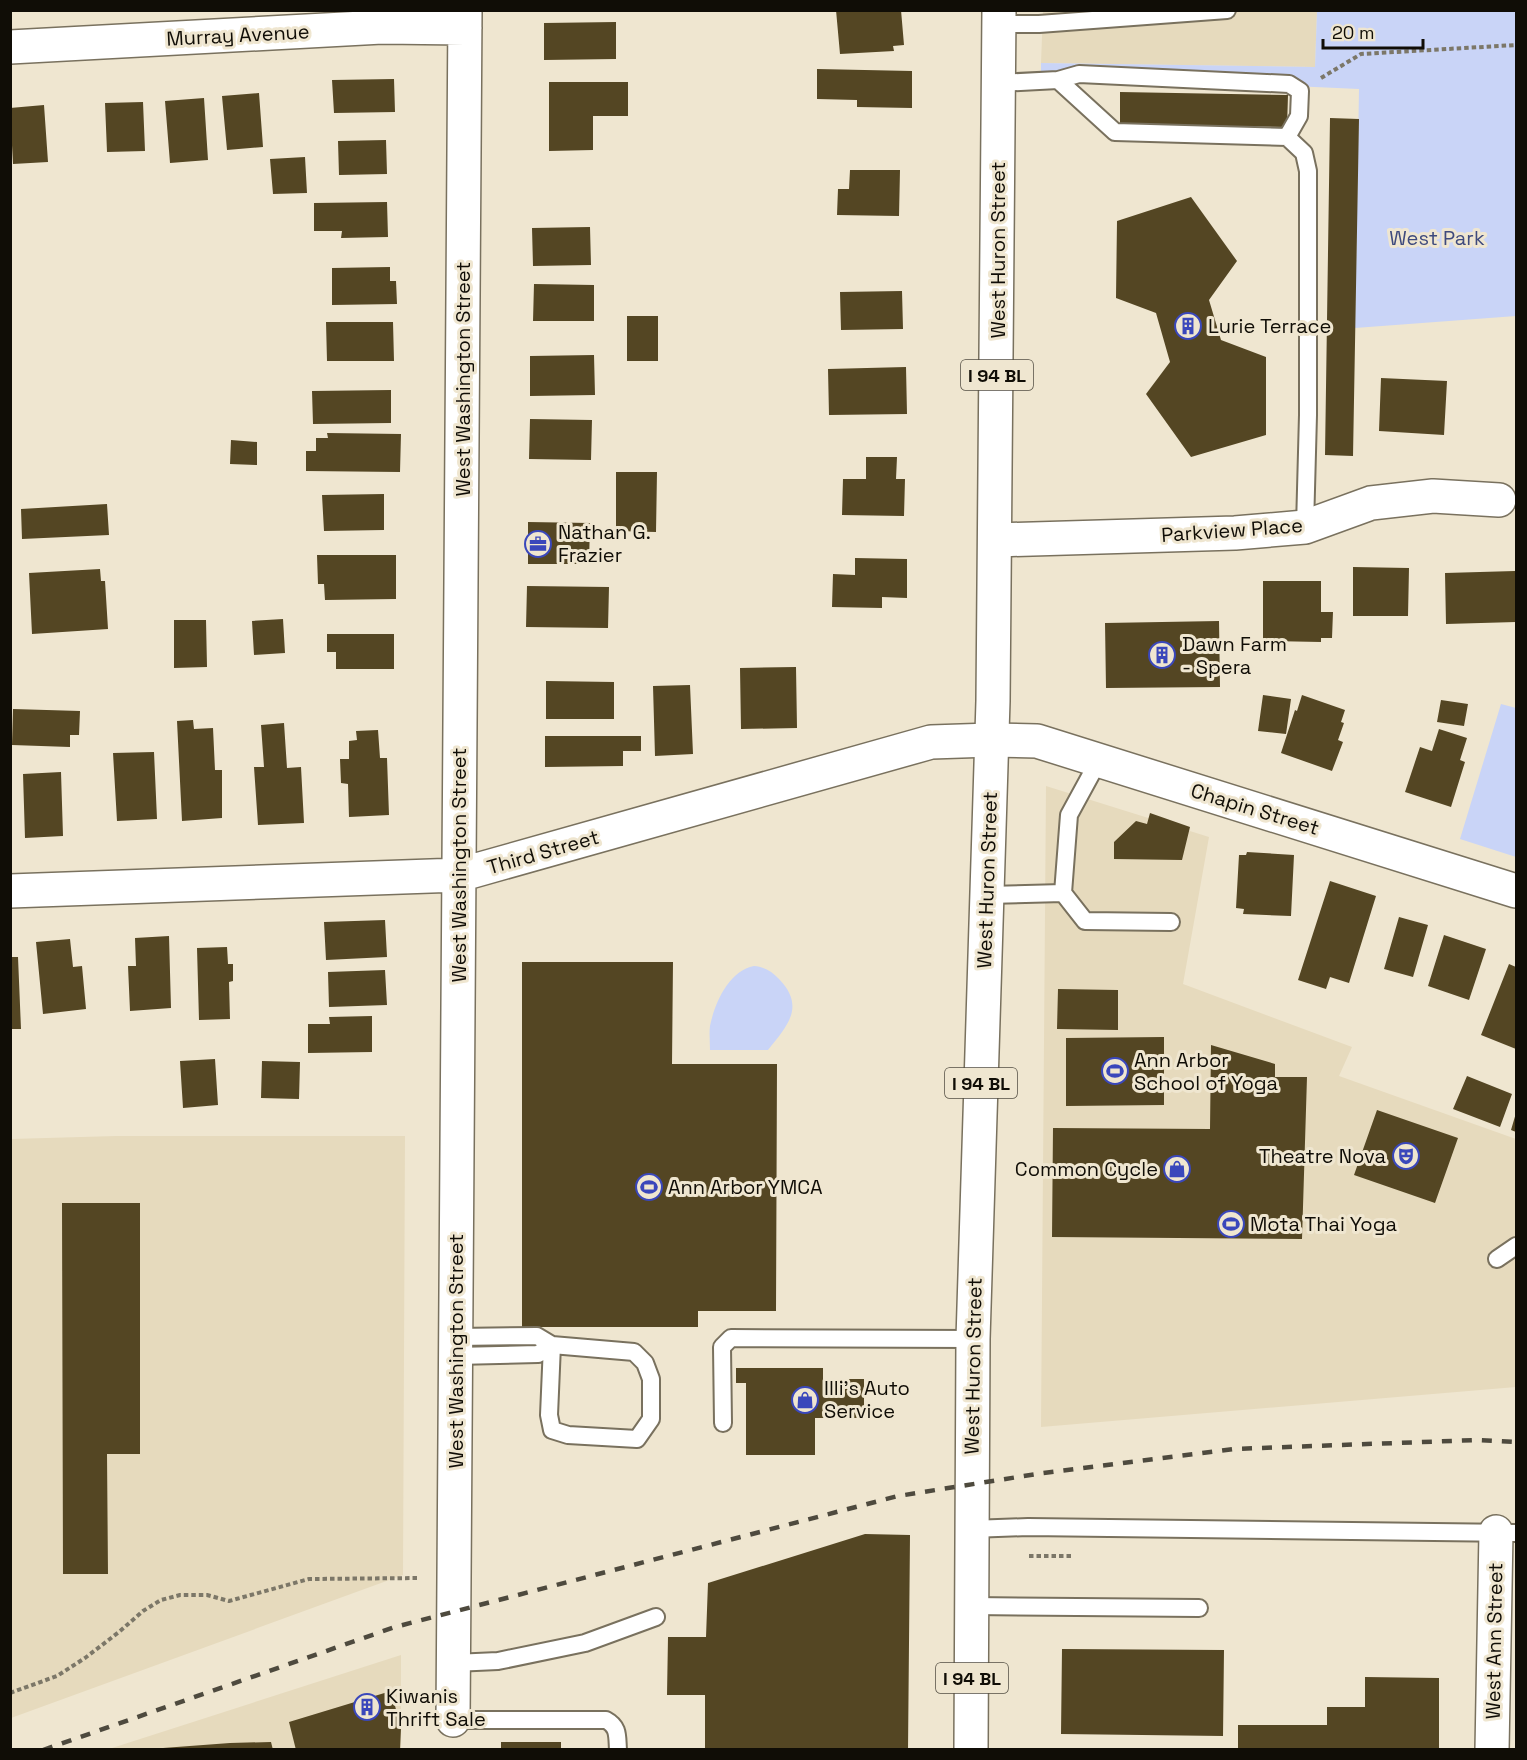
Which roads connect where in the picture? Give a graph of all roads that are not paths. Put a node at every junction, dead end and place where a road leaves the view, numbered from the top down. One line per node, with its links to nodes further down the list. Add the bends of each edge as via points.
1 (1227, 10): 2 (lane, via 1039,24)
2 (999, 17): 6 (street, West Huron Street / I 94 BL)
3 (465, 19): 4 (street, Murray Avenue); 13 (street, West Washington Street)
4 (10, 47)
5 (1058, 80): 6 (lane); 7 (lane, via 1115,132); 7 (lane, via 1079,74 1289,84 1300,91 1299,116)
6 (999, 83): 10 (street, West Huron Street / I 94 BL)
7 (1287, 137): 9 (lane, via 1304,153 1308,171)
8 (1499, 500): 9 (street, Parkview Place, via 1433,496 1371,503)
9 (1305, 527): 10 (street, Parkview Place, via 1224,534)
10 (996, 540): 11 (street, West Huron Street / I 94 BL)
11 (991, 740): 12 (street, Chapin Street, via 1037,741); 13 (street, Third Street, via 931,742); 17 (street, West Huron Street / I 94 BL)
12 (1099, 760): 15 (street, Chapin Street); 16 (lane, via 1069,815)
13 (459, 875): 14 (street, Third Street); 23 (street, West Washington Street)
14 (10, 891)
15 (1516, 891)
16 (1063, 893): 17 (lane); 18 (lane, via 1085,921)
17 (987, 895): 21 (street, West Huron Street / I 94 BL)
18 (1171, 922)
19 (1516, 1246): 20 (lane)
20 (1497, 1258)
21 (973, 1339): 24 (lane, via 731,1338 722,1347); 25 (street, West Huron Street / I 94 BL)
22 (552, 1346): 22 (lane, via 634,1352 645,1362 651,1379 651,1419 637,1439 568,1435 552,1430); 23 (lane, via 538,1354)
23 (456, 1347): 30 (street, West Washington Street)
24 (723, 1423)
25 (971, 1529): 26 (lane); 27 (street, West Huron Street / I 94 BL)
26 (1506, 1532): 34 (street, West Ann Street)
27 (972, 1606): 28 (lane); 33 (street, West Huron Street / I 94 BL)
28 (1199, 1608)
29 (656, 1617): 30 (lane, via 585,1643 498,1661)
30 (454, 1663): 31 (street, West Washington Street)
31 (453, 1720): 32 (lane, via 606,1720 617,1730)
32 (618, 1749)
33 (971, 1749)
34 (1492, 1749)

